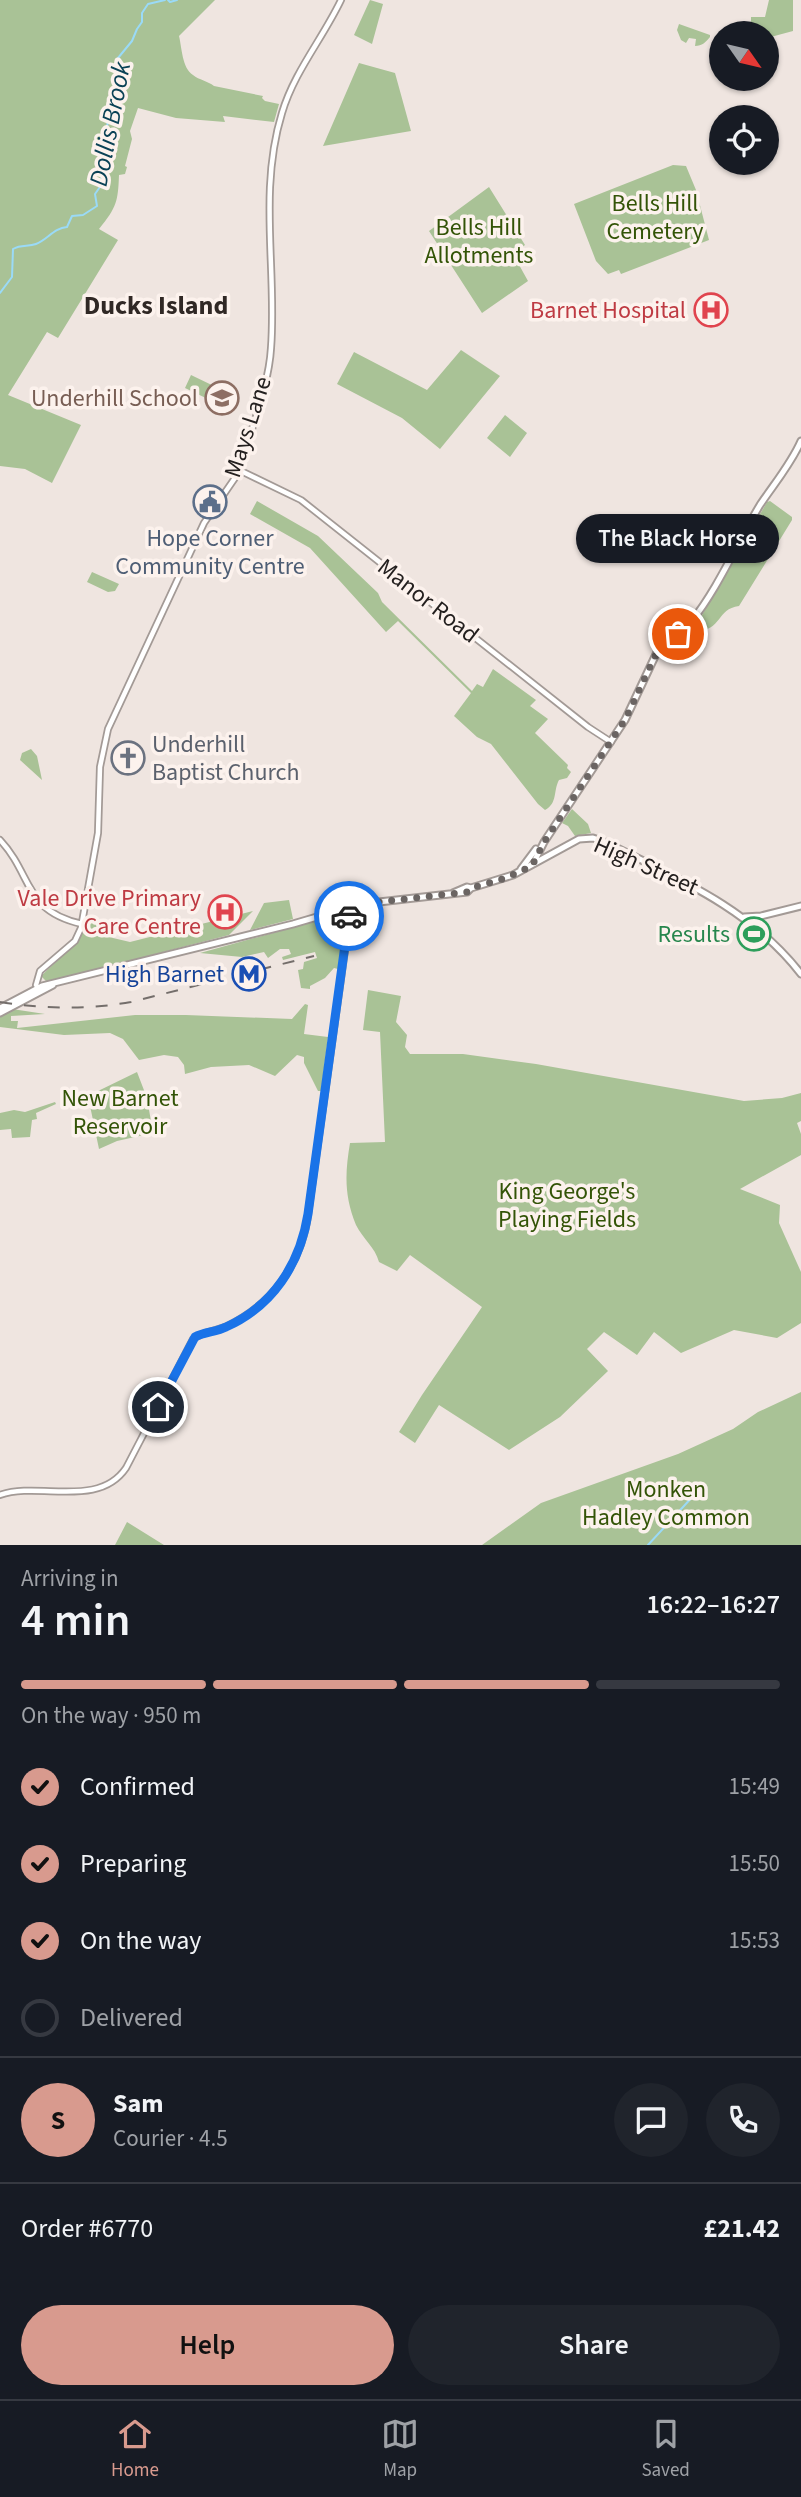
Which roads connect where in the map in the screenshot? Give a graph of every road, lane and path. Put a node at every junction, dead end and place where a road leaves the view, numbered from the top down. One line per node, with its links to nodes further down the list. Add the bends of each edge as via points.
1 (341, 0): 3 (street, Mays Lane, via 308,56 279,124 269,212 271,351)
2 (801, 442): 4 (main road, via 702,607 684,630 658,650)
3 (239, 470): 4 (street, Manor Road, via 301,500); 15 (street, Mays Lane, via 206,520 108,729 100,767 98,833)
4 (611, 742): 6 (main road)
5 (0, 839): 15 (street, via 32,894 63,918)
6 (541, 845): 7 (main road); 8 (main road)
7 (549, 856): 8 (main road, High Street); 14 (main road, High Street, via 579,839 597,839 712,896)
8 (535, 858): 10 (main road, via 506,878 471,888)
9 (801, 906): 12 (main road)
10 (351, 907): 11 (main road); 13 (street)
11 (340, 911): 13 (street); 17 (main road)
12 (761, 916): 14 (main road); 14 (main road)
13 (348, 921): 20 (street, via 308,1214 301,1247 282,1282 256,1309 192,1341 119,1477 94,1489)
14 (754, 923): 16 (main road)
15 (82, 924): 17 (street, via 75,941 40,971)
16 (801, 974)
17 (40, 989): 18 (main road); 19 (main road)
18 (0, 1007)
19 (0, 1013)
20 (0, 1495)

